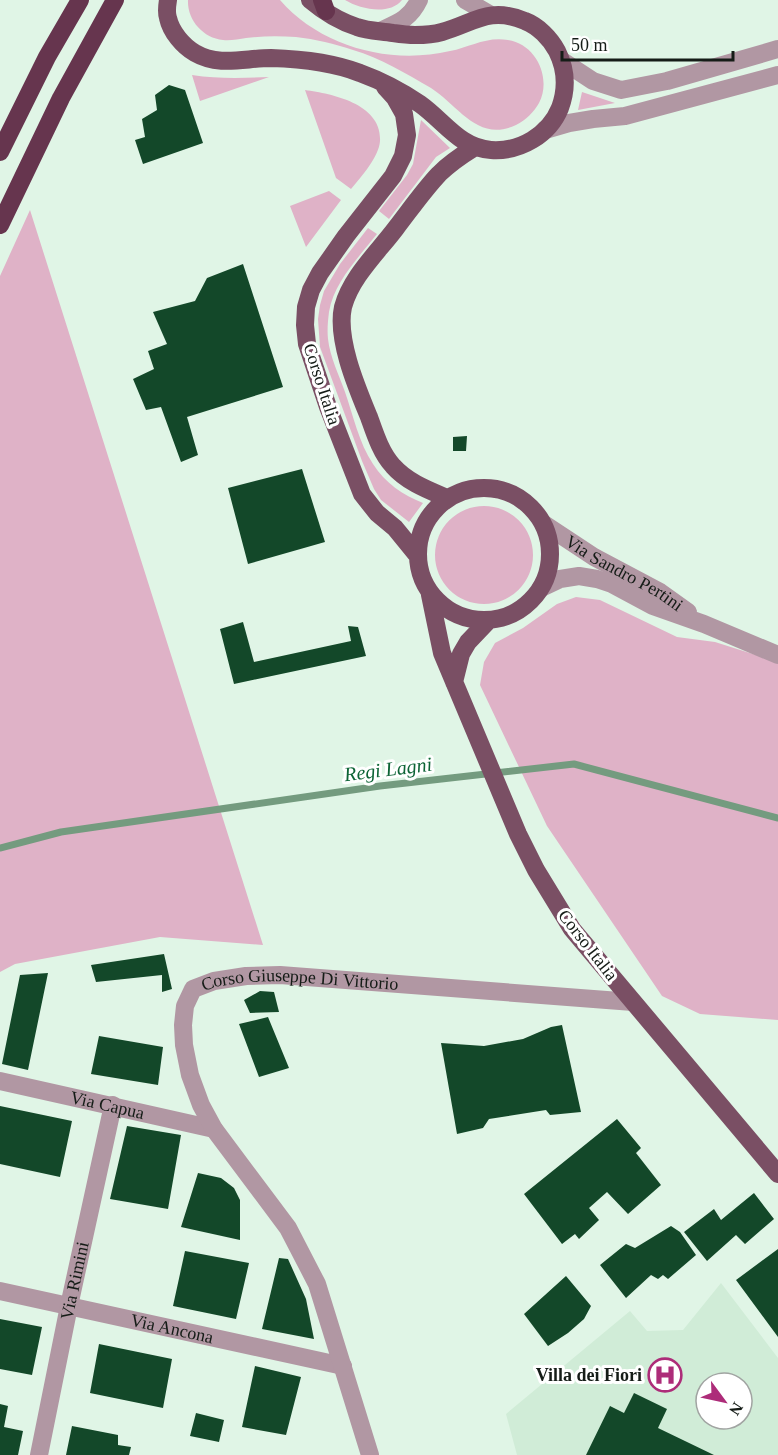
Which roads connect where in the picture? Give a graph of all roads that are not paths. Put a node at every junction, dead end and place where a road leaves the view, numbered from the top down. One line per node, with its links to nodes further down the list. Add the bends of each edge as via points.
1 (80, 0): 16 (highway)
2 (115, 0): 17 (highway, via 61,98)
3 (168, 0): 13 (main road, via 167,16 172,28 195,53 224,61 268,58 324,63)
4 (310, 0): 7 (main road)
5 (419, 0): 9 (street, via 403,20)
6 (465, 0): 8 (street)
7 (324, 6): 9 (main road, via 342,21)
8 (491, 15): 9 (main road, via 441,33); 11 (main road, via 518,18 541,30)
9 (380, 31)
10 (778, 49): 11 (street, via 621,90 593,81)
11 (561, 60): 14 (main road, via 564,97)
12 (778, 75): 14 (street, via 625,116)
13 (379, 81): 15 (main road, via 399,90 441,121 454,136); 20 (main road, Corso Italia, via 404,114 407,135 403,156 393,176 320,273 306,307 306,335 328,407 362,494)
14 (545, 130): 15 (main road, via 523,145 501,151)
15 (475, 147): 18 (main road, Corso Italia, via 439,174 362,272 343,309 347,357 381,448 410,481)
16 (0, 152)
17 (0, 225)
18 (447, 498): 19 (main road, Corso Italia, via 468,489 512,493 531,506); 20 (main road, Corso Italia, via 431,513 420,533)
19 (544, 524): 21 (main road, Corso Italia, via 550,556); 24 (street, Via Sandro Pertini, via 594,557 660,592)
20 (417, 555): 22 (main road, Corso Italia, via 420,576)
21 (541, 588): 23 (main road, Corso Italia, via 527,605 509,616); 24 (street, Via Sandro Pertini, via 579,576 597,579 653,606)
22 (430, 595): 23 (main road, Corso Italia, via 446,610 466,619); 26 (main road, Corso Italia, via 442,653)
23 (488, 621): 26 (main road, Corso Italia, via 461,654)
24 (704, 624): 25 (street, Via Sandro Pertini)
25 (778, 655)
26 (454, 682): 27 (main road, Corso Italia, via 536,870 572,929)
27 (633, 1002): 30 (street, Corso Giuseppe Di Vittorio, via 280,975 214,981 193,989 185,1006 183,1025 190,1075); 31 (main road, Corso Italia)
28 (0, 1081): 29 (street, Via Capua)
29 (113, 1106): 30 (street, Via Capua); 33 (street, Via Rimini)
30 (214, 1129): 34 (street, Corso Giuseppe Di Vittorio, via 288,1228 317,1284)
31 (778, 1173)
32 (0, 1291): 33 (street, Via Ancona)
33 (69, 1306): 34 (street, Via Ancona); 35 (street, Via Rimini)
34 (343, 1366): 36 (street, Corso Giuseppe Di Vittorio)
35 (39, 1455)
36 (370, 1455)

